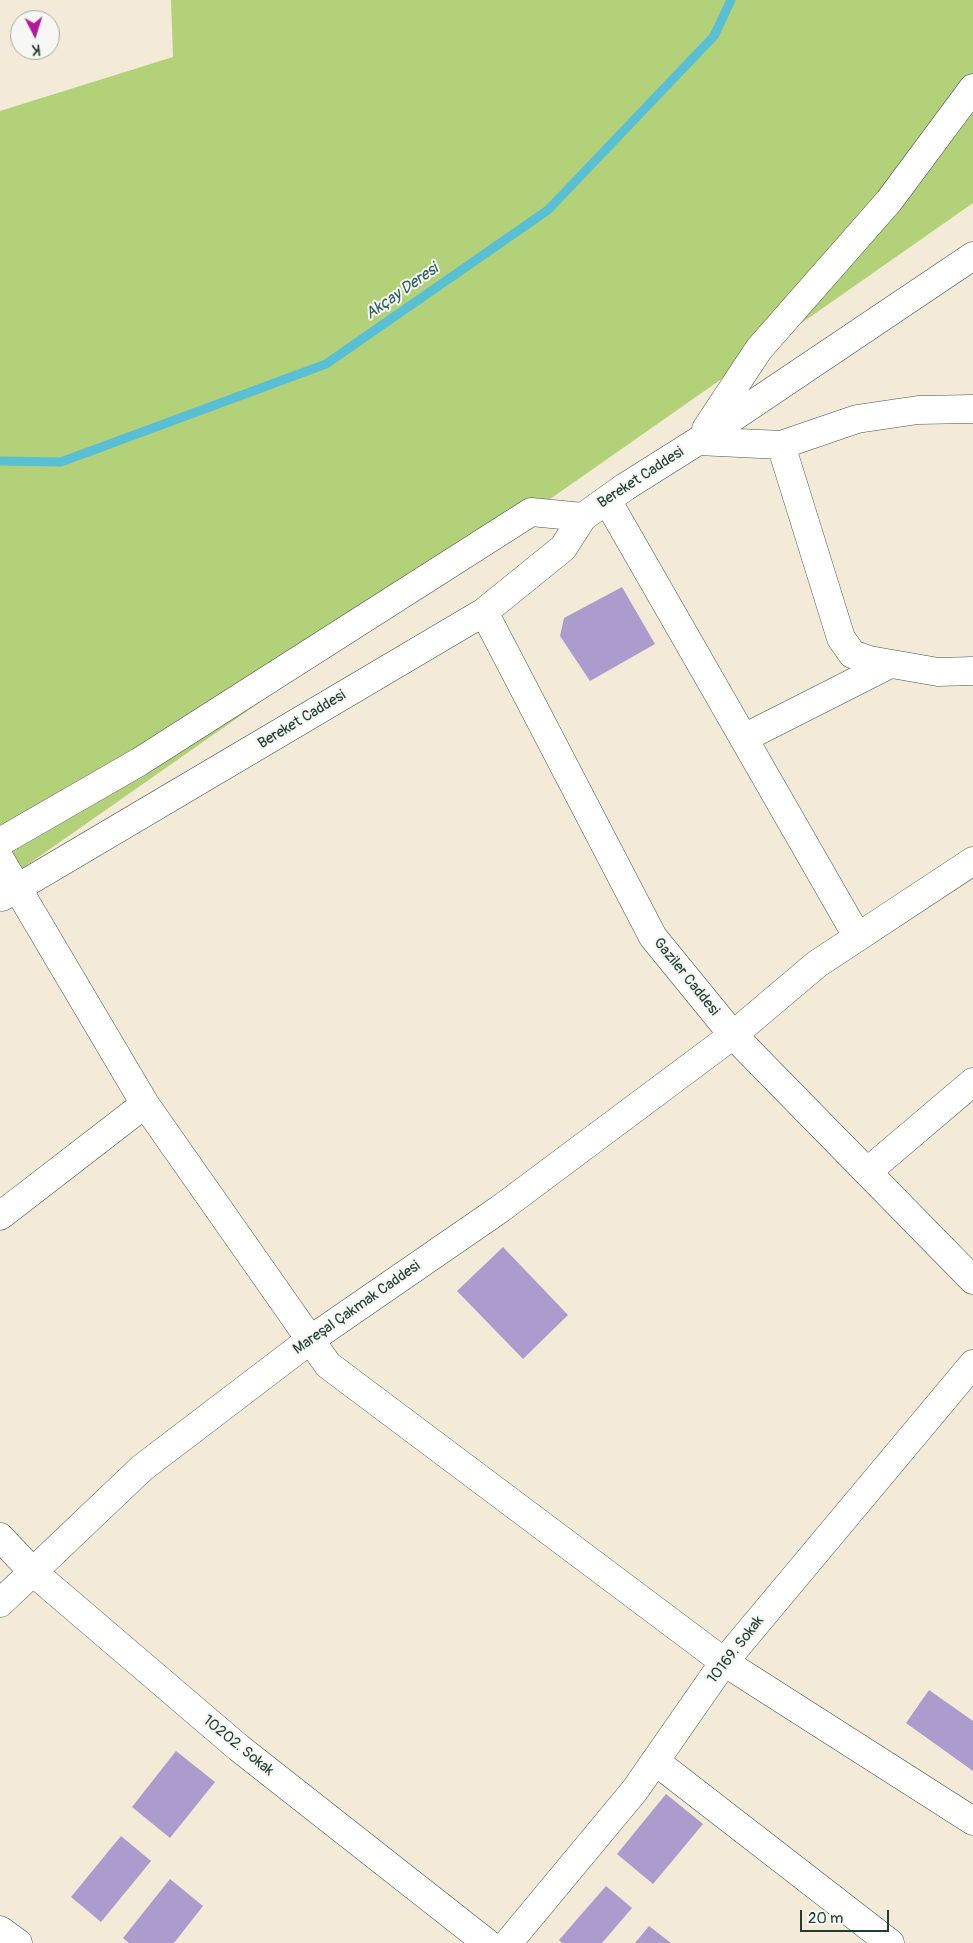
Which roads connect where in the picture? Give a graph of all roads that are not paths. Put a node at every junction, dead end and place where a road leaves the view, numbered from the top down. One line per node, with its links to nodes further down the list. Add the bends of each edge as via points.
1 (973, 88): 4 (street, via 889,201 759,349)
2 (973, 256): 4 (street, Bereket Caddesi)
3 (973, 409): 5 (street, via 918,410 857,420)
4 (698, 441): 5 (street); 6 (street, Bereket Caddesi)
5 (781, 445): 9 (street, via 841,638 852,654)
6 (607, 500): 7 (street, Bereket Caddesi); 11 (street)
7 (583, 516): 8 (street, Bereket Caddesi, via 563,548); 12 (street, Bereket Caddesi, via 530,512 140,762)
8 (484, 612): 15 (street, Bereket Caddesi); 17 (street, Gaziler Caddesi, via 653,937)
9 (890, 664): 10 (street, via 938,672); 11 (street)
10 (973, 671)
11 (744, 738): 16 (street)
12 (0, 842)
13 (0, 859): 15 (street)
14 (973, 860): 16 (street, Mareşal Çakmak Caddesi)
15 (8, 894): 19 (street)
16 (857, 936): 17 (street, Mareşal Çakmak Caddesi, via 817,964)
17 (733, 1035): 20 (street, Gaziler Caddesi); 23 (street, Mareşal Çakmak Caddesi, via 500,1209)
18 (973, 1082): 20 (street)
19 (145, 1104): 21 (street); 23 (street)
20 (867, 1172): 22 (street, Gaziler Caddesi)
21 (0, 1216)
22 (973, 1280)
23 (310, 1340): 26 (street, Mareşal Çakmak Caddesi, via 142,1468); 28 (street, via 328,1365)
24 (973, 1364): 28 (street, 10169. Sokak)
25 (0, 1537): 26 (street, 10202. Sokak)
26 (33, 1572): 27 (street, Mareşal Çakmak Caddesi); 33 (street, 10202. Sokak, via 239,1748)
27 (0, 1603)
28 (724, 1662): 29 (street, 10169. Sokak); 30 (street)
29 (655, 1761): 34 (street, 10169. Sokak, via 635,1790); 35 (street)
30 (973, 1822)
31 (0, 1930): 32 (street)
32 (18, 1943)
33 (487, 1943)
34 (508, 1943)
35 (890, 1943)

